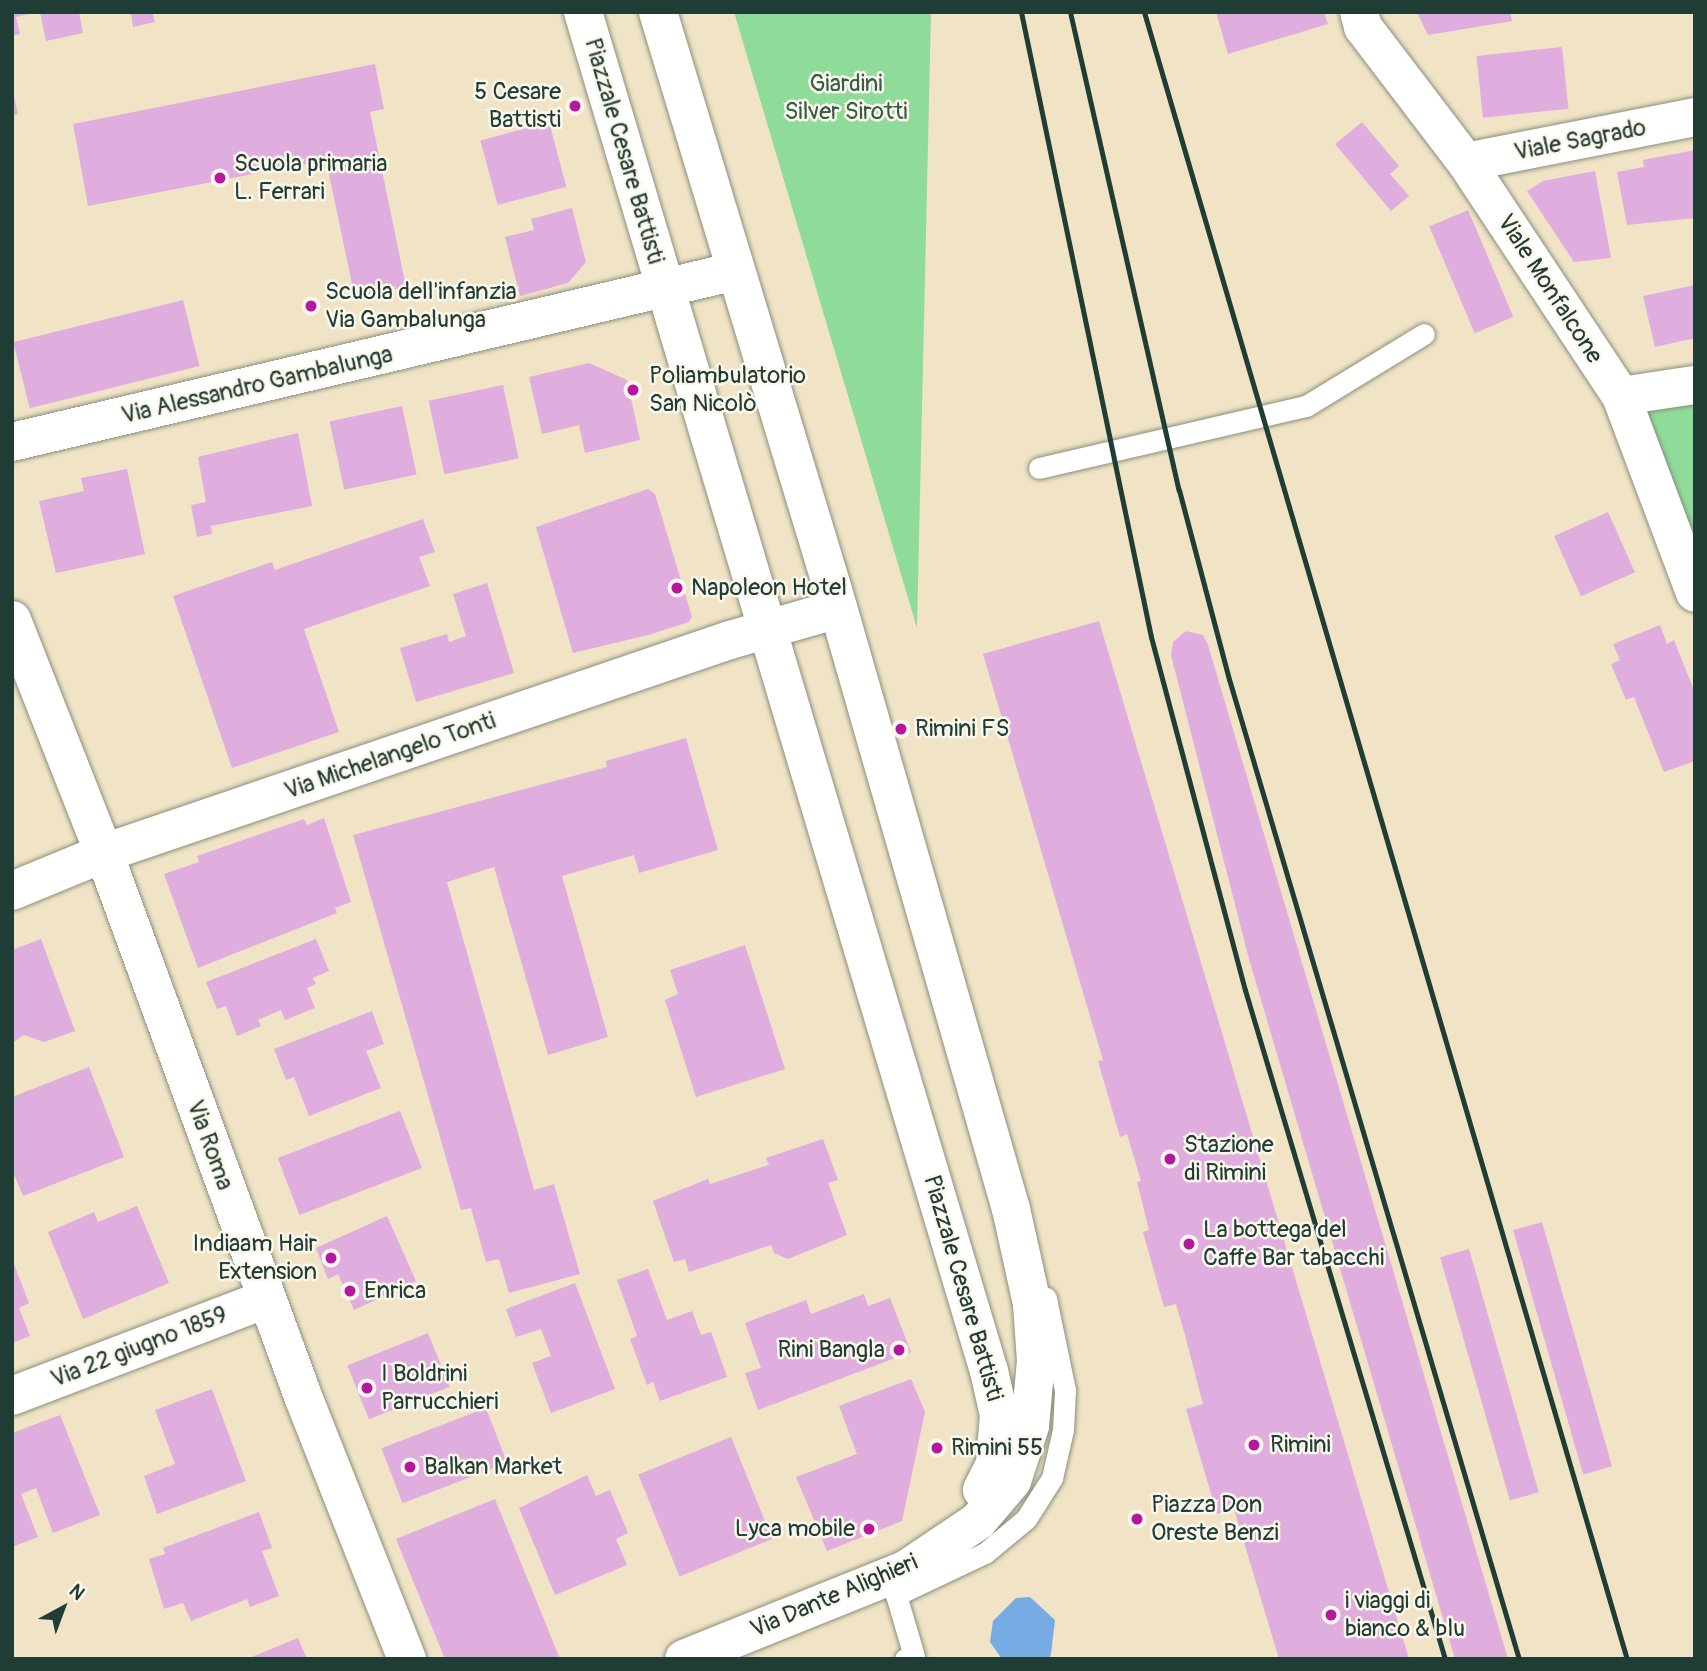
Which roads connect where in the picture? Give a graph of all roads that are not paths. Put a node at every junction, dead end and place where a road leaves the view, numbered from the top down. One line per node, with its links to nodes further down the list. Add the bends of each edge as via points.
1 (583, 12): 7 (street, Piazzale Cesare Battisti)
2 (658, 12): 6 (street, Piazzale Cesare Battisti)
3 (1359, 12): 5 (street, Viale Monfalcone, via 1363,27)
4 (1695, 117): 5 (street, Viale Sagrado)
5 (1466, 162): 10 (street, Viale Monfalcone)
6 (736, 271): 7 (street, Piazzale Cesare Battisti); 14 (street, Piazzale Cesare Battisti)
7 (665, 290): 11 (street, Via Alessandro Gambalunga); 16 (street, Piazzale Cesare Battisti)
8 (1424, 334): 12 (lane, via 1306,407)
9 (1695, 385): 10 (street)
10 (1621, 397): 13 (street, Viale Monfalcone)
11 (12, 442)
12 (1039, 467)
13 (1695, 593)
14 (838, 610): 16 (street); 19 (street, Piazzale Cesare Battisti)
15 (14, 615): 17 (street, Via Roma)
16 (771, 629): 17 (street, Via Michelangelo Tonti); 22 (street, Piazzale Cesare Battisti, via 999,1415 995,1464 974,1505)
17 (104, 853): 18 (street, Via Michelangelo Tonti); 20 (street, Via Roma)
18 (12, 891)
19 (1012, 1209): 22 (street, Piazzale Cesare Battisti, via 1032,1304 1036,1360 1030,1426 1012,1481 978,1521); 25 (lane, via 1030,1240 1060,1352 1065,1390 1052,1478 1026,1519 985,1553 896,1595 914,1656)
20 (266, 1298): 21 (street, Via 22 giugno 1859); 23 (street, Via Roma)
21 (12, 1396)
22 (944, 1546): 24 (street, Via Dante Alighieri, via 905,1570)
23 (407, 1659)
24 (684, 1659)
25 (905, 1659)

